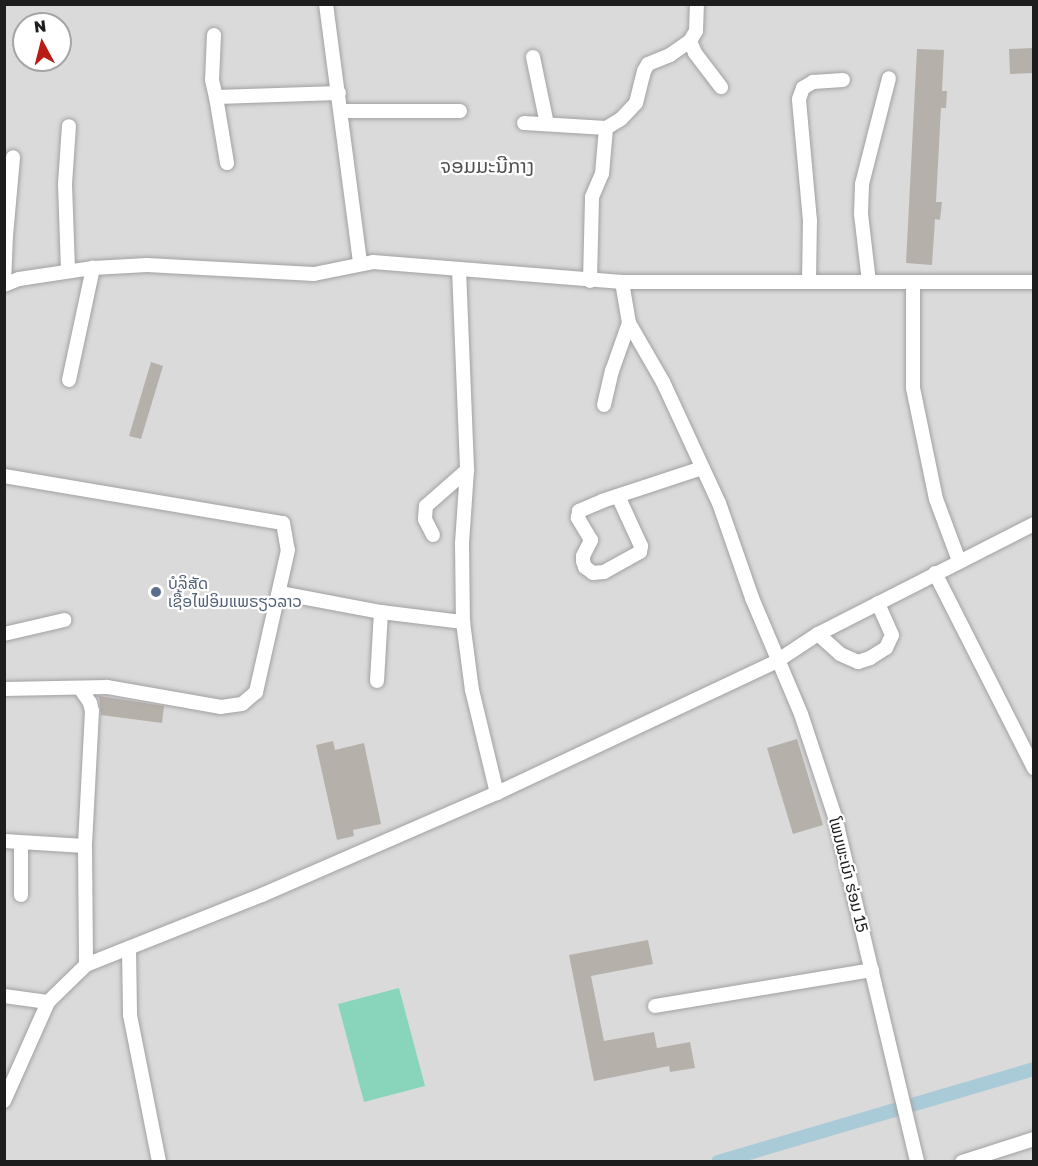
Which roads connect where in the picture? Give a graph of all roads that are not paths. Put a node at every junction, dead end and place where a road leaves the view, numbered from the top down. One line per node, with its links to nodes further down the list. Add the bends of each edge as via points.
1 (326, 4): 9 (street)
2 (697, 4): 4 (street, via 696,30)
3 (214, 35): 10 (street, via 212,80)
4 (690, 41): 8 (street); 16 (street, via 648,64 636,103)
5 (533, 57): 14 (street)
6 (889, 78): 27 (street, via 862,184 861,214)
7 (843, 80): 26 (street, via 813,82 803,88 799,99 810,221)
8 (721, 87)
9 (339, 93): 10 (street); 11 (street)
10 (216, 97): 18 (street)
11 (341, 111): 12 (street); 20 (street)
12 (460, 111)
13 (524, 123): 14 (street)
14 (547, 124): 16 (street)
15 (69, 126): 23 (street, via 65,184)
16 (606, 128): 24 (street, via 602,174 592,197)
17 (13, 157): 19 (street)
18 (227, 163)
19 (5, 236): 30 (street)
20 (360, 263): 21 (street, via 315,274 147,265); 22 (street)
21 (93, 268): 23 (street); 32 (street)
22 (459, 269): 24 (street); 35 (street)
23 (68, 270): 30 (street)
24 (590, 280): 25 (street)
25 (622, 282): 26 (street); 31 (street)
26 (810, 282): 27 (street)
27 (869, 282): 29 (street)
28 (1034, 282): 29 (street)
29 (913, 283): 40 (street, via 913,388 936,499)
30 (4, 284)
31 (629, 323): 33 (street); 34 (street, ໂພນພະເນົາ ຮ່ອມ 15, via 663,382)
32 (69, 380)
33 (604, 405)
34 (702, 468): 37 (street); 49 (street, ໂພນພະເນົາ ຮ່ອມ 15)
35 (467, 470): 39 (street, via 426,506 425,519); 46 (street, via 462,543)
36 (4, 476): 42 (street, via 283,523 288,550)
37 (618, 496): 37 (street, via 578,514 591,540 583,556 585,567 593,573 604,572 640,552)
38 (1034, 524): 40 (street)
39 (433, 535)
40 (959, 561): 41 (street)
41 (935, 573): 43 (street); 53 (street)
42 (280, 592): 44 (street); 51 (street, via 256,692 242,704 221,707 107,687)
43 (878, 603): 48 (street); 48 (street, via 892,635 886,648 870,658 858,662 840,654)
44 (381, 612): 46 (street); 50 (street)
45 (64, 620): 47 (street)
46 (464, 622): 54 (street, via 472,690)
47 (4, 634)
48 (818, 634): 49 (street)
49 (777, 661): 54 (street); 61 (street, ໂພນພະເນົາ ຮ່ອມ 15, via 801,714 835,817)
50 (377, 681)
51 (80, 688): 52 (street); 57 (street, via 92,711)
52 (4, 689)
53 (1034, 768)
54 (497, 793): 59 (street)
55 (4, 841): 56 (street)
56 (21, 844): 57 (street); 58 (street)
57 (85, 846): 60 (street)
58 (21, 895)
59 (129, 948): 60 (street); 67 (street, via 130,1015)
60 (86, 965): 63 (street)
61 (872, 970): 64 (street); 68 (street, ໂພນພະເນົາ ຮ່ອມ 15)
62 (4, 996): 63 (street)
63 (48, 1002): 65 (street)
64 (656, 1006)
65 (4, 1101)
66 (1034, 1139): 69 (street)
67 (159, 1161)
68 (917, 1161)
69 (962, 1161)

